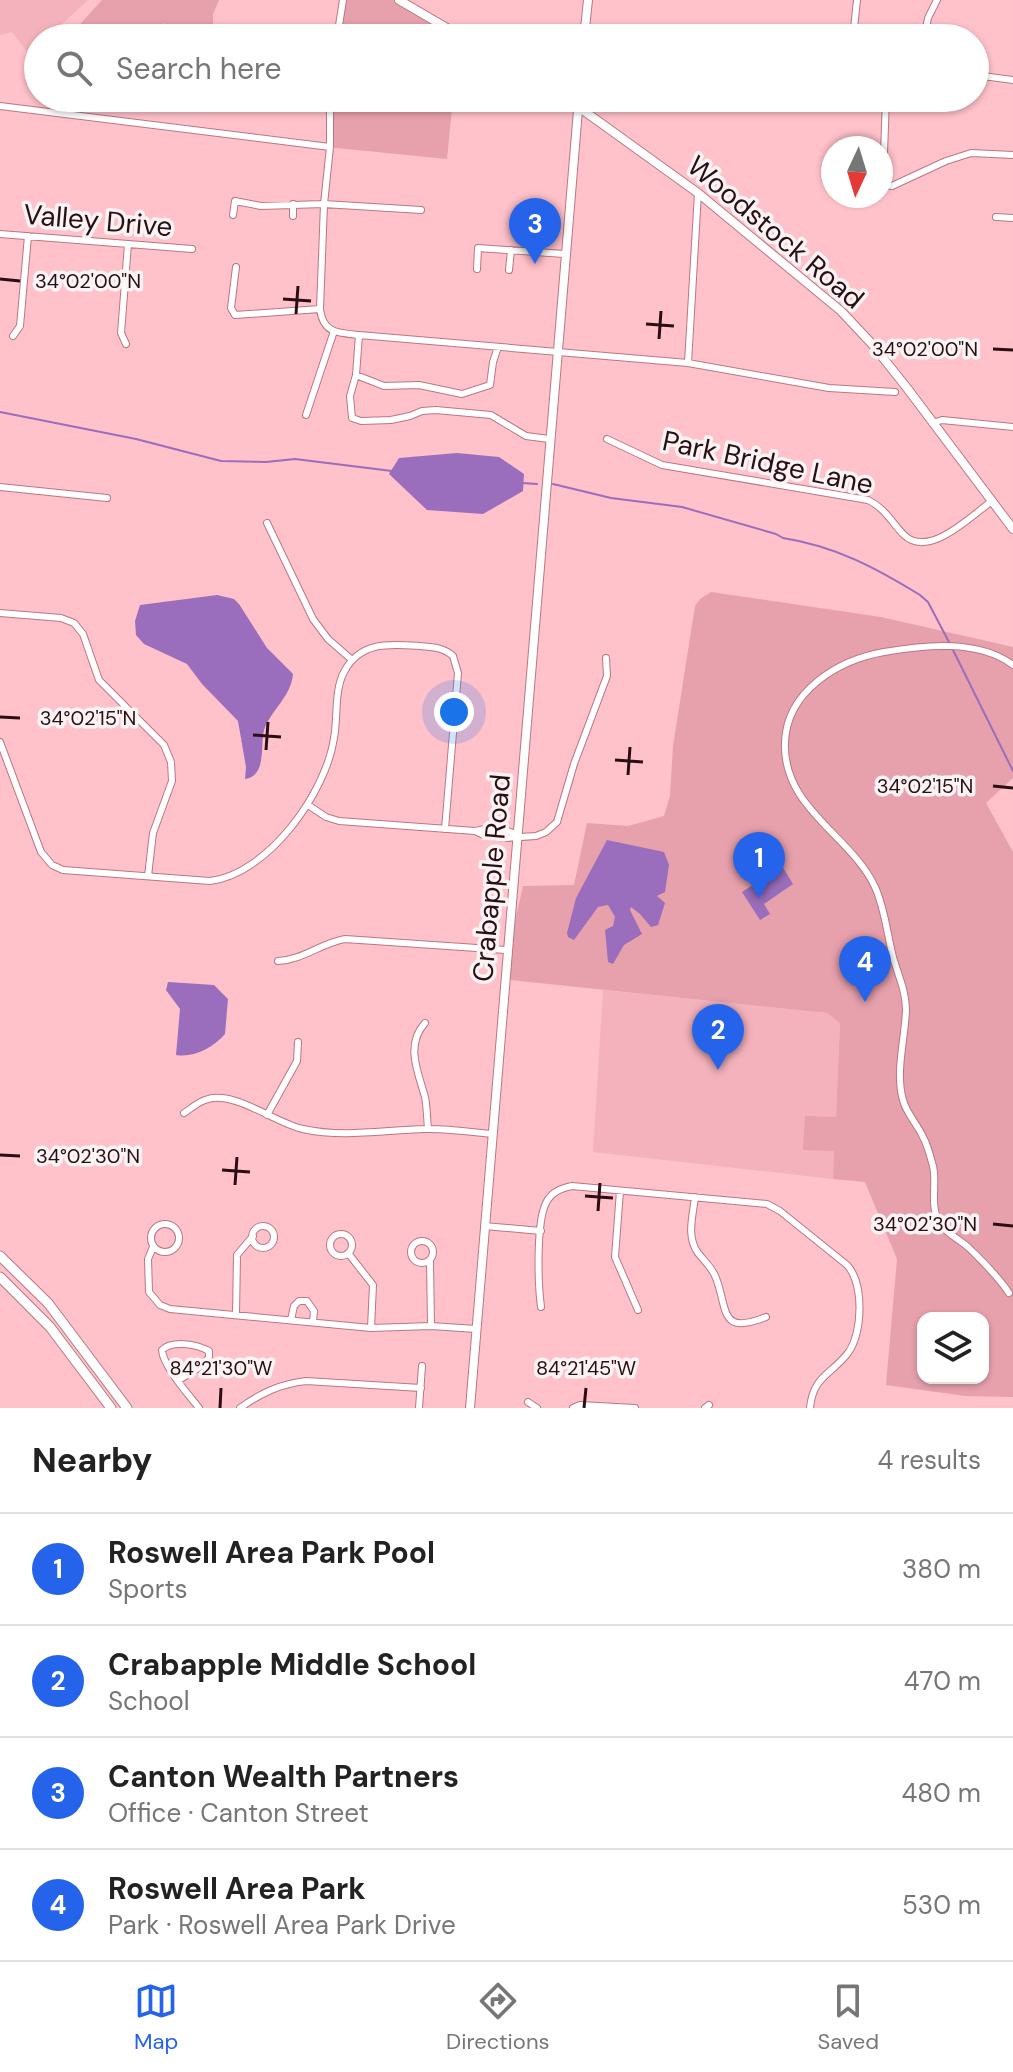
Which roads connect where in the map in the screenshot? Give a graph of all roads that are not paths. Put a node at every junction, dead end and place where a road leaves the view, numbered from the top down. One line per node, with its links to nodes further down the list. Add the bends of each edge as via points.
1 (343, 0): 7 (street)
2 (399, 0): 6 (street)
3 (588, 0): 9 (street)
4 (857, 0): 10 (street)
5 (937, 0): 11 (street)
6 (410, 3): 8 (street)
7 (339, 24)
8 (442, 24)
9 (585, 24)
10 (854, 24)
11 (927, 24)
12 (989, 77): 13 (street)
13 (1013, 80)
14 (0, 106): 15 (street)
15 (24, 109)
16 (48, 112): 22 (street)
17 (330, 112): 22 (street)
18 (577, 112): 38 (street, Crabapple Road)
19 (592, 112): 25 (street, Woodstock Road)
20 (885, 112): 21 (street)
21 (884, 136)
22 (330, 147): 27 (street)
23 (1013, 155): 24 (street, via 971,153)
24 (893, 186)
25 (698, 193): 49 (street); 53 (street, Woodstock Road, via 841,311)
26 (293, 204): 27 (street); 29 (street, via 235,201); 30 (street)
27 (324, 204): 28 (street); 42 (street)
28 (421, 210)
29 (233, 215)
30 (293, 216)
31 (996, 217): 32 (street)
32 (1013, 218)
33 (0, 234): 34 (street, Valley Drive)
34 (28, 236): 35 (street, Valley Drive); 45 (street, via 20,326)
35 (128, 244): 36 (street, Valley Drive); 46 (street, via 121,333)
36 (192, 249)
37 (511, 250): 38 (street); 40 (street, via 478,248); 41 (street)
38 (564, 254): 48 (street, Crabapple Road)
39 (236, 267): 42 (street, via 231,308 235,315)
40 (477, 269)
41 (509, 270)
42 (320, 309): 43 (street, via 321,321)
43 (334, 331): 44 (street); 52 (street)
44 (359, 335): 47 (street); 50 (street)
45 (13, 336)
46 (126, 344)
47 (498, 347): 48 (street); 50 (street, via 490,385 462,394 419,385 384,386)
48 (556, 352): 49 (street); 55 (street, Crabapple Road)
49 (688, 363): 51 (street, via 829,388)
50 (356, 375): 55 (street, via 350,396 352,418 361,421 436,410 491,415 526,436)
51 (895, 392)
52 (306, 415)
53 (933, 423): 54 (street); 59 (street, Woodstock Road)
54 (1013, 427)
55 (549, 439): 69 (street, Crabapple Road)
56 (607, 439): 59 (street, Park Bridge Lane, via 662,465 868,500 906,537 920,543 940,539)
57 (0, 487): 58 (street)
58 (107, 498)
59 (992, 501): 61 (street, Woodstock Road)
60 (267, 523): 64 (street, via 313,619)
61 (1013, 529)
62 (0, 613): 70 (street, via 74,623 99,680 164,745 172,781 153,833)
63 (606, 658): 69 (street, via 607,676 560,818 541,834)
64 (352, 660): 67 (street, via 340,683 330,761); 68 (street, via 369,648 388,644 440,648 453,656 458,673)
65 (1013, 665): 89 (street, via 984,651 956,647 899,649 852,662 833,670 802,696 791,714 785,743 787,764 809,809 861,863 877,891 906,997 903,1102 934,1169 936,1216)
66 (0, 742): 70 (street, via 47,862 63,870)
67 (308, 805): 68 (street, via 339,821); 70 (street, via 255,862 235,875 210,881)
68 (445, 829): 69 (street, via 507,829)
69 (517, 835): 71 (street, Crabapple Road)
70 (148, 876)
71 (506, 950): 72 (street, via 345,939); 78 (street, Crabapple Road)
72 (278, 961)
73 (425, 1023): 77 (street, via 414,1052)
74 (298, 1042): 76 (street, via 297,1061)
75 (184, 1113): 76 (street, via 212,1099 245,1104)
76 (267, 1115): 77 (street, via 322,1131)
77 (428, 1129): 78 (street)
78 (492, 1134): 81 (street, Crabapple Road)
79 (620, 1191): 80 (street); 82 (street, via 572,1186 559,1190 545,1204); 91 (street, via 615,1257)
80 (695, 1197): 93 (street, via 692,1242 715,1275 723,1309 747,1325); 112 (street, via 774,1207 854,1271 860,1293 854,1343 815,1386)
81 (484, 1226): 82 (street); 98 (street, Crabapple Road)
82 (541, 1231): 90 (street)
83 (253, 1236): 92 (street, via 237,1255)
84 (153, 1247): 84 (street, via 163,1253 173,1250 179,1241 176,1230 167,1224 156,1227 150,1237); 92 (street, via 149,1292 160,1305)
85 (348, 1253): 97 (street, via 373,1285)
86 (1, 1259): 104 (main road, via 48,1303)
87 (430, 1261): 96 (street)
88 (0, 1277): 103 (main road, via 50,1327)
89 (1009, 1293)
90 (541, 1307)
91 (638, 1310)
92 (236, 1315): 94 (street)
93 (766, 1317)
94 (291, 1320): 95 (street); 95 (street, via 294,1306 307,1301)
95 (313, 1322): 97 (street)
96 (431, 1326): 97 (street); 98 (street)
97 (371, 1328)
98 (476, 1329): 108 (street, Crabapple Road)
99 (422, 1366): 101 (street)
100 (179, 1380): 100 (street, via 162,1356 165,1346 209,1351 204,1363); 105 (street)
101 (421, 1388): 106 (street, via 306,1381 258,1395); 107 (street)
102 (528, 1402): 109 (street)
103 (111, 1408)
104 (127, 1408)
105 (199, 1408)
106 (240, 1408)
107 (419, 1408)
108 (470, 1408)
109 (537, 1408)
110 (573, 1408): 111 (street)
111 (635, 1408)
112 (810, 1408)

